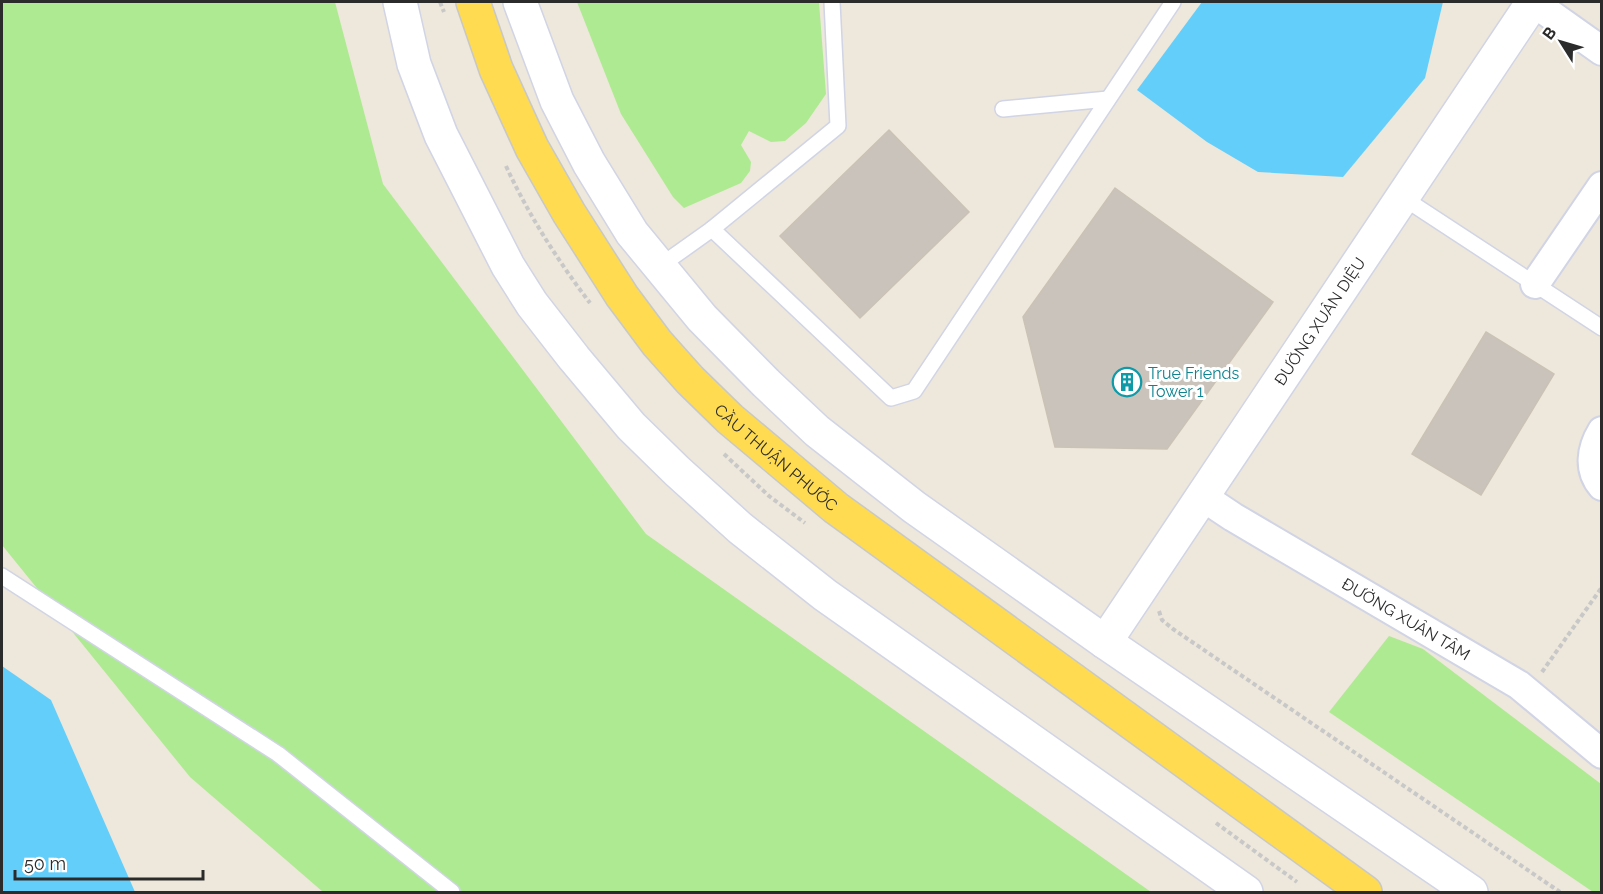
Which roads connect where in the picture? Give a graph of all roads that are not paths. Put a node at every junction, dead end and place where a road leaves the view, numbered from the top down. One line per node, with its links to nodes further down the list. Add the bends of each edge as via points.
1 (400, 2): 23 (street, via 414,64 441,135 508,266 532,304 631,426 740,528 825,595)
2 (473, 2): 24 (main road, CẦU THUẬN PHƯỚC, via 496,69 532,148 569,213 622,297 690,380 836,508)
3 (520, 2): 13 (street, via 557,101 589,163 632,232)
4 (832, 2): 12 (lane, via 838,126)
5 (1173, 2): 8 (lane)
6 (1533, 2): 7 (street); 11 (street, ĐƯỜNG XUÂN DIỆU)
7 (1602, 51)
8 (1108, 99): 9 (lane); 12 (lane, via 914,391 891,398)
9 (1003, 109)
10 (1602, 186): 14 (street)
11 (1402, 197): 14 (lane); 18 (street, ĐƯỜNG XUÂN DIỆU)
12 (712, 229): 13 (lane)
13 (660, 266): 20 (street, via 702,318 817,431 914,507)
14 (1535, 284): 15 (lane)
15 (1602, 328)
16 (1602, 431): 17 (street, via 1592,466)
17 (1602, 486)
18 (1203, 497): 20 (street, ĐƯỜNG XUÂN DIỆU); 21 (street, ĐƯỜNG XUÂN TÂM, via 1519,685)
19 (2, 576): 22 (lane, via 278,754)
20 (1105, 642): 25 (street)
21 (1602, 754)
22 (452, 892)
23 (1246, 892)
24 (1365, 892)
25 (1471, 892)

